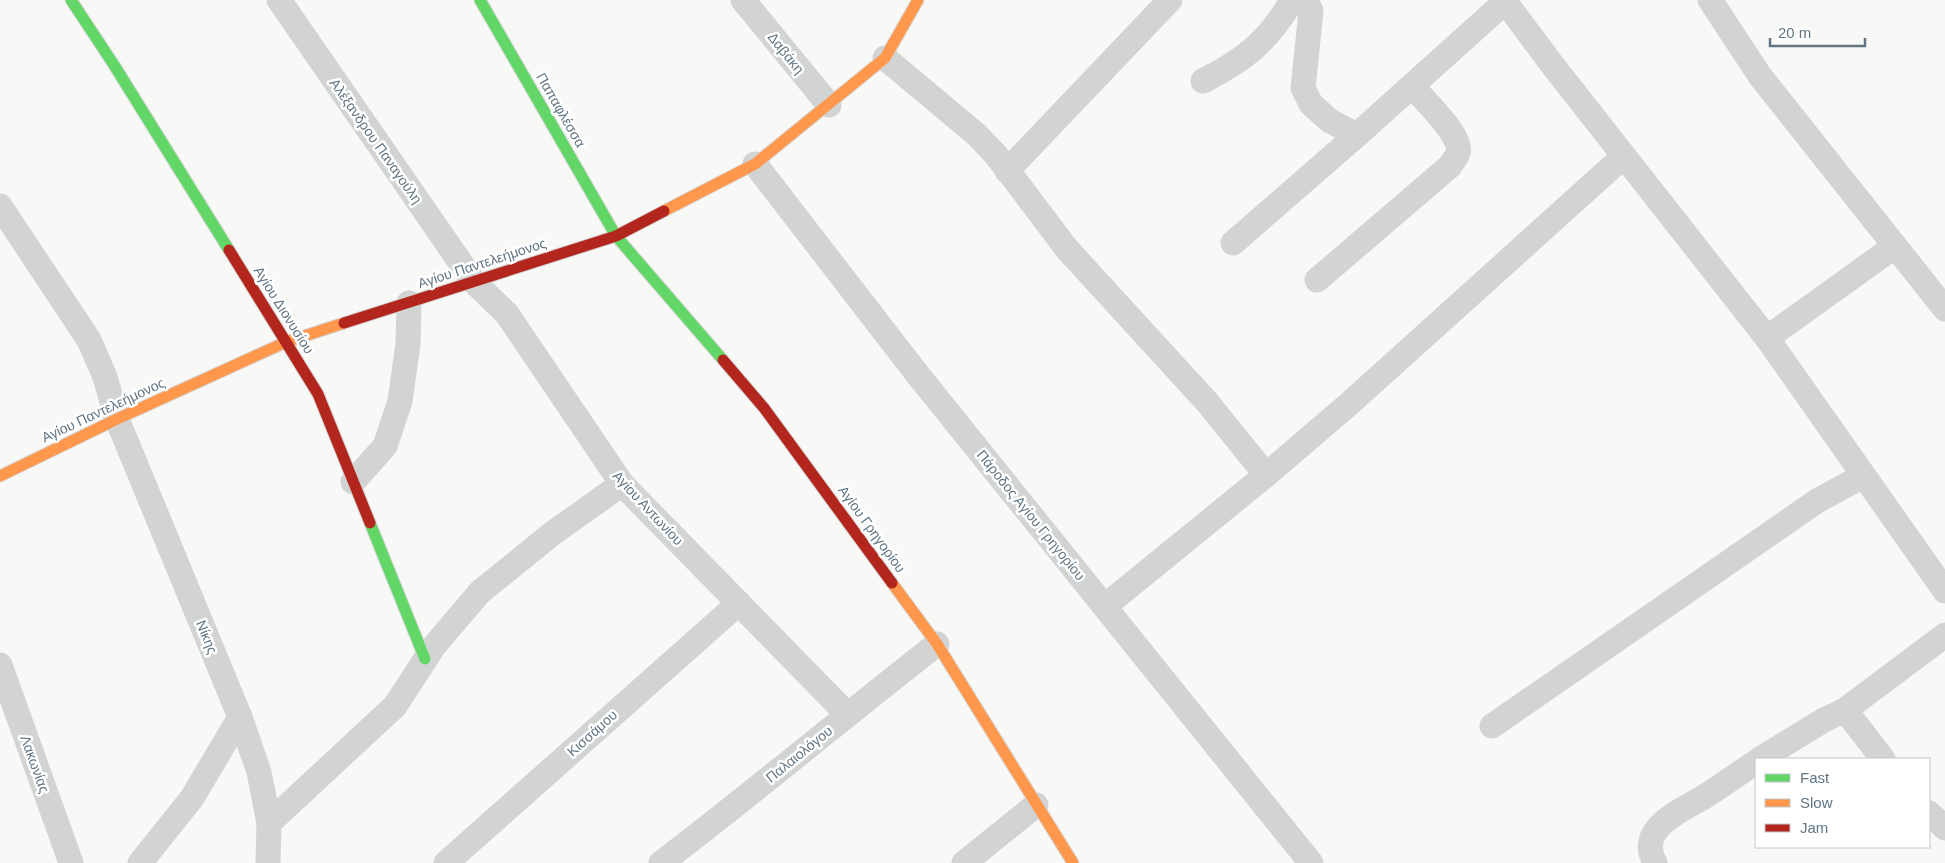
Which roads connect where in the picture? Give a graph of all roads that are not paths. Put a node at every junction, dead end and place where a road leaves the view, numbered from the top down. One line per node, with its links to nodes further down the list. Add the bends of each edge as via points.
1 (71, 0): 28 (street, Αγίου Διονυσίου)
2 (279, 0): 24 (street, Αλέξανδρου Παναγούλη)
3 (480, 0): 20 (street, Παπαφλέσσα)
4 (743, 0): 14 (street, Δαβάκη)
5 (918, 0): 11 (street, Αγίου Παντελεήμονος)
6 (1170, 0): 18 (street)
7 (1290, 0): 12 (street, via 1276,26 1257,47 1230,68)
8 (1306, 0): 15 (street, via 1311,11 1303,88 1311,104 1330,121)
9 (1710, 0): 22 (street, via 1760,76)
10 (1505, 1): 13 (street); 16 (street)
11 (884, 58): 14 (street, Αγίου Παντελεήμονος); 18 (street, via 977,135)
12 (1203, 81)
13 (1412, 86): 15 (street); 23 (street, via 1449,128 1458,142 1459,152 1450,166)
14 (829, 105): 17 (street, Αγίου Παντελεήμονος)
15 (1357, 134): 21 (street)
16 (1624, 156): 27 (street); 30 (street)
17 (755, 164): 20 (street, Αγίου Παντελεήμονος); 37 (street, Πάροδος Αγίου Γρηγορίου, via 918,375)
18 (1006, 171): 30 (street, via 1067,249 1207,402)
19 (0, 206): 29 (street, Νίκης, via 89,340 105,377)
20 (616, 236): 24 (street, Αγίου Παντελεήμονος); 39 (street, Αγίου Γρηγορίου, via 764,408)
21 (1233, 243)
22 (1895, 246): 26 (street); 27 (street)
23 (1317, 280)
24 (474, 282): 25 (street, Αγίου Παντελεήμονος); 34 (street, Αγίου Αντωνίου, via 507,314)
25 (409, 303): 28 (street, Αγίου Παντελεήμονος); 33 (street, via 408,344 400,401 385,446)
26 (1945, 309)
27 (1767, 338): 32 (street)
28 (286, 342): 29 (street, Αγίου Παντελεήμονος); 33 (street, Αγίου Διονυσίου, via 318,394)
29 (117, 419): 31 (street, Αγίου Παντελεήμονος); 44 (street, Νίκης)
30 (1266, 475): 37 (street)
31 (0, 476)
32 (1863, 476): 35 (street); 45 (street, via 1817,501)
33 (353, 482): 40 (street, Αγίου Διονυσίου)
34 (622, 484): 36 (street, Αγίου Αντωνίου); 40 (street, via 553,533 480,592)
35 (1945, 591)
36 (739, 603): 43 (street, Αγίου Αντωνίου); 56 (street, Κισσάμου)
37 (1105, 606): 60 (street, Πάροδος Αγίου Γρηγορίου)
38 (1945, 635): 42 (street)
39 (937, 644): 43 (street, Παλαιολόγου); 49 (street, Αγίου Γρηγορίου)
40 (425, 659): 51 (street, via 395,706)
41 (0, 665): 53 (street, Λακωνίας)
42 (1846, 710): 46 (street); 47 (street)
43 (847, 714): 57 (street, Παλαιολόγου)
44 (240, 717): 51 (street, Νίκης, via 259,772); 54 (street, via 192,798)
45 (1492, 726)
46 (1762, 758)
47 (1882, 758)
48 (1755, 763): 61 (street, via 1667,818 1653,835 1650,855)
49 (1036, 805): 58 (street); 59 (street, Αγίου Γρηγορίου)
50 (1930, 814): 52 (street)
51 (269, 823): 55 (street, Νίκης)
52 (1945, 828)
53 (71, 863)
54 (140, 863)
55 (268, 863)
56 (446, 863)
57 (661, 863)
58 (964, 863)
59 (1073, 863)
60 (1311, 863)
61 (1655, 863)

